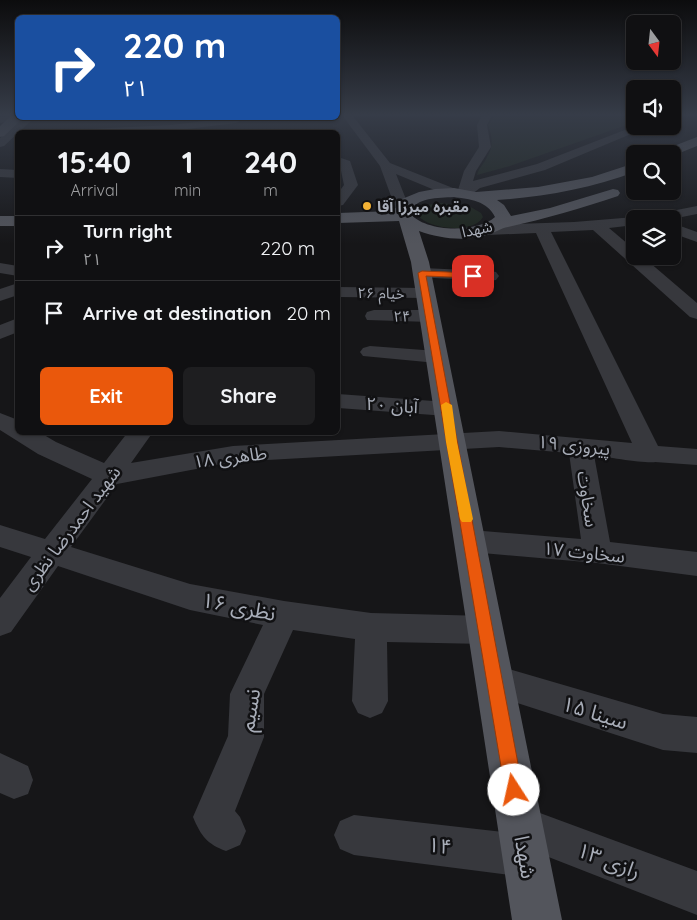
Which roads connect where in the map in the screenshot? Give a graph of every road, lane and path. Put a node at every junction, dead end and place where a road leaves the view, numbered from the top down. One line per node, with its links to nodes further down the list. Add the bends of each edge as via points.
1 (380, 158): 5 (street)
2 (479, 158): 10 (street, via 470,171)
3 (564, 158): 10 (street, via 475,185)
4 (340, 162): 11 (street, via 346,164 351,185)
5 (386, 166): 10 (street); 15 (street)
6 (626, 170): 10 (main road, via 565,188 526,194)
7 (0, 174): 8 (street)
8 (15, 174)
9 (624, 189): 20 (main road)
10 (464, 195): 15 (main road, via 419,197 408,201); 20 (main road, شهدا, via 493,203 503,212 504,218)
11 (340, 208)
12 (697, 210): 14 (street)
13 (340, 213): 15 (main road)
14 (681, 213)
15 (404, 215): 23 (main road, شهدا, via 419,227); 30 (main road, شهدا)
16 (0, 221): 17 (main road)
17 (15, 221)
18 (626, 223): 19 (street)
19 (596, 225): 21 (street); 34 (street)
20 (494, 227): 21 (street); 23 (main road, شهدا)
21 (541, 228): 49 (street)
22 (681, 231): 24 (street)
23 (455, 234): 30 (main road, via 425,246)
24 (697, 237)
25 (0, 256): 26 (street)
26 (15, 256)
27 (0, 268): 28 (street)
28 (15, 270)
29 (490, 276): 30 (street)
30 (424, 286): 32 (street, خیام ۲۶); 35 (street, ۲۴); 39 (main road, شهدا)
31 (15, 289): 33 (street)
32 (340, 292)
33 (0, 296)
34 (697, 313)
35 (374, 316)
36 (15, 326): 37 (street)
37 (0, 333)
38 (370, 352): 39 (street)
39 (437, 357): 41 (main road, شهدا)
40 (340, 401): 41 (street, آبان ۲۰)
41 (447, 408): 47 (main road, شهدا)
42 (0, 420): 43 (street)
43 (15, 429)
44 (24, 435): 51 (street)
45 (139, 435): 51 (street, شهید احمدرضا نظری)
46 (270, 442): 47 (street, طاهری ۱۸); 51 (street, طاهری ۱۸, via 234,454)
47 (451, 442): 48 (street, پیروزی ۱۹, via 499,439); 53 (main road, شهدا)
48 (580, 446): 49 (street, پیروزی ۱۹); 55 (street, سخاوت)
49 (650, 454): 50 (street, پیروزی ۱۹)
50 (697, 458)
51 (109, 476): 54 (street, شهید احمدرضا نظری)
52 (0, 536): 54 (street, نظری ۱۶)
53 (471, 541): 55 (street, سخاوت ۱۷); 60 (main road, شهدا)
54 (53, 552): 57 (street, نظری ۱۶, via 190,597); 58 (street, شهید احمدرضا نظری)
55 (597, 552): 56 (street, سخاوت ۱۷)
56 (697, 564)
57 (284, 615): 59 (street, نظری ۱۶); 64 (street, نسیم, via 247,694 246,737 213,817)
58 (0, 622)
59 (371, 627): 60 (street, نظری ۱۶); 62 (street)
60 (486, 630): 61 (main road, شهدا)
61 (495, 681): 63 (street, سینا ۱۵, via 663,732); 66 (main road, شهدا)
62 (370, 701)
63 (697, 735)
64 (226, 831)
65 (354, 835): 66 (street, ۱۴)
66 (523, 841): 67 (street, رازی ۱۳); 68 (main road, شهدا)
67 (697, 893)
68 (537, 920)

